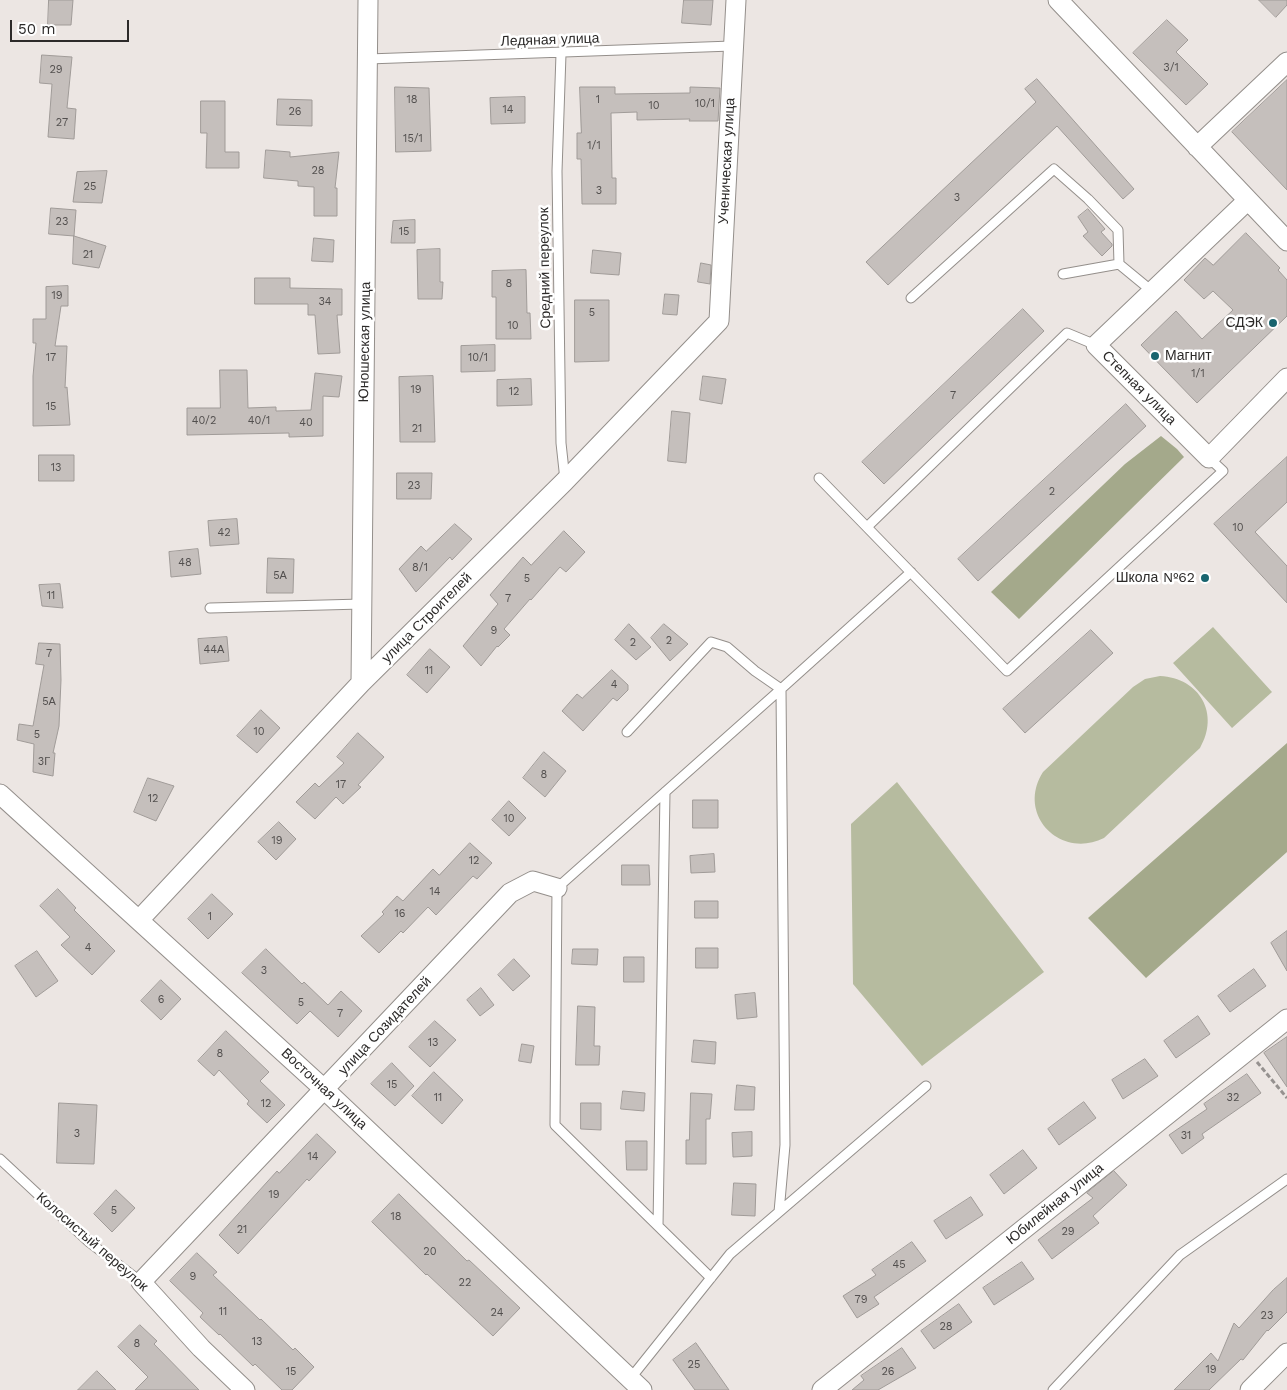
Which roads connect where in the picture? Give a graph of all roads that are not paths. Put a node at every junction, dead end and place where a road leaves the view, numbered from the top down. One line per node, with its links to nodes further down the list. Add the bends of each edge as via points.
1 (368, 0): 6 (street, Юношеская улица)
2 (736, 0): 4 (street, Ученическая улица)
3 (1058, 0): 8 (street)
4 (732, 46): 5 (lane, Ледяная улица); 15 (street, Ученическая улица)
5 (561, 54): 6 (lane, Ледяная улица); 20 (lane, Средний переулок, via 557,171 561,443)
6 (368, 59): 23 (street, Юношеская улица)
7 (1287, 62): 8 (street)
8 (1197, 147): 9 (street)
9 (1248, 200): 10 (street); 13 (street, Степная улица)
10 (1287, 241)
11 (1119, 264): 12 (lane); 13 (lane); 14 (lane, via 1118,230 1054,169)
12 (1063, 274)
13 (1153, 292): 16 (street, Степная улица)
14 (911, 298)
15 (719, 321): 20 (street, улица Строителей)
16 (1096, 345): 18 (street, Степная улица); 21 (lane, via 1067,333)
17 (1287, 378): 18 (street)
18 (1209, 458): 22 (lane, via 1223,471 1007,671)
19 (819, 478): 21 (lane)
20 (565, 481): 25 (street, улица Строителей)
21 (867, 527): 22 (lane)
22 (910, 572): 26 (lane)
23 (362, 604): 24 (lane); 25 (street, Юношеская улица)
24 (210, 608)
25 (361, 683): 31 (street, улица Строителей)
26 (781, 689): 27 (lane, via 727,647 711,642); 28 (lane); 37 (lane, via 785,1145)
27 (627, 732)
28 (665, 792): 30 (lane); 38 (lane)
29 (0, 794): 31 (street, Восточная улица)
30 (557, 888): 34 (street, улица Созидателей, via 533,880 510,893); 38 (lane, via 555,1124)
31 (140, 920): 34 (street, Восточная улица)
32 (1287, 1019): 44 (street, Юбилейная улица)
33 (926, 1086): 37 (lane)
34 (325, 1090): 40 (street, улица Созидателей); 42 (street, Восточная улица)
35 (0, 1160): 40 (lane, Колосистый переулок, via 89,1242)
36 (1287, 1178): 45 (lane, via 1180,1255)
37 (779, 1212): 39 (lane, via 730,1254)
38 (658, 1226): 39 (lane)
39 (711, 1278): 42 (lane)
40 (141, 1282): 43 (street, Колосистый переулок, via 201,1348)
41 (1287, 1352): 46 (street)
42 (630, 1386)
43 (245, 1390)
44 (822, 1390)
45 (1053, 1390)
46 (1250, 1390)

